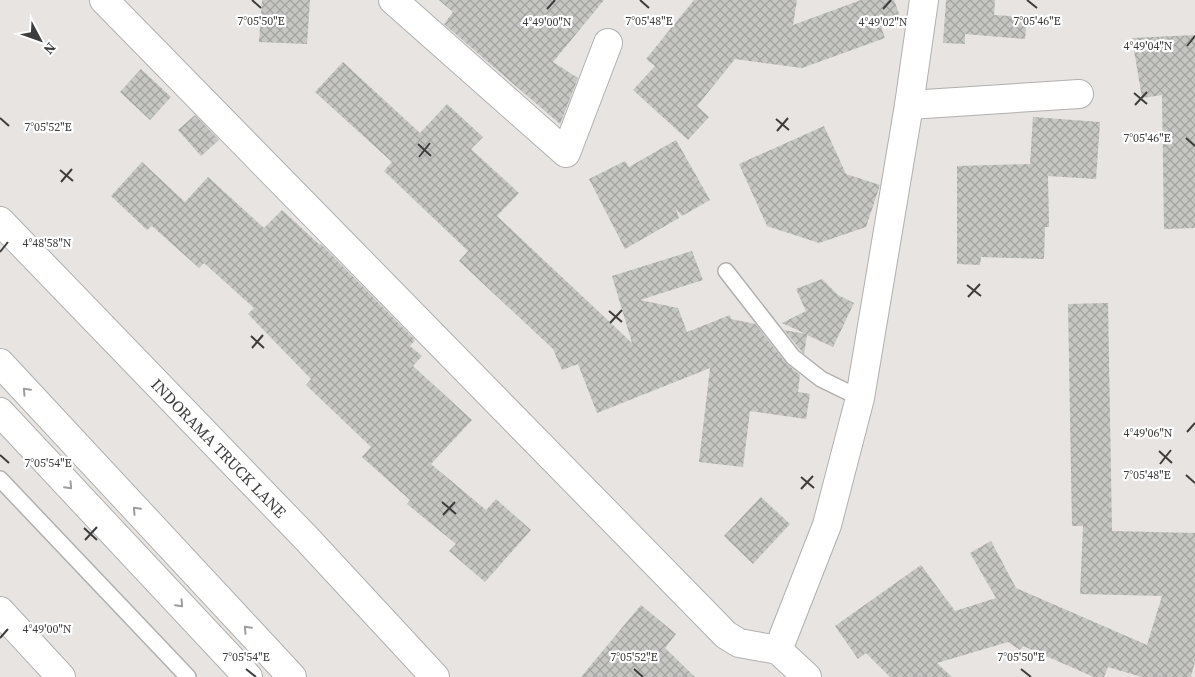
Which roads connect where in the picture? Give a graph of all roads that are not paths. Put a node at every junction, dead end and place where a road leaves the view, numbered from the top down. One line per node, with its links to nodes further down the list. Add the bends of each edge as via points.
1 (104, 0): 14 (street, via 726,635 739,643)
2 (393, 0): 4 (street, via 566,154)
3 (924, 0): 6 (street)
4 (608, 43)
5 (1079, 94): 6 (street)
6 (909, 105): 10 (street)
7 (0, 221): 19 (street, INDORAMA TRUCK LANE, via 308,540)
8 (726, 271): 10 (lane, via 793,357 821,379)
9 (0, 364): 18 (street, one-way to 9)
10 (860, 398): 14 (street, via 827,525)
11 (0, 412): 17 (street, one-way to 17)
12 (0, 479): 16 (lane)
13 (0, 611): 15 (street)
14 (778, 650): 20 (street)
15 (61, 677)
16 (188, 677)
17 (248, 677)
18 (292, 677)
19 (434, 677)
20 (807, 677)

